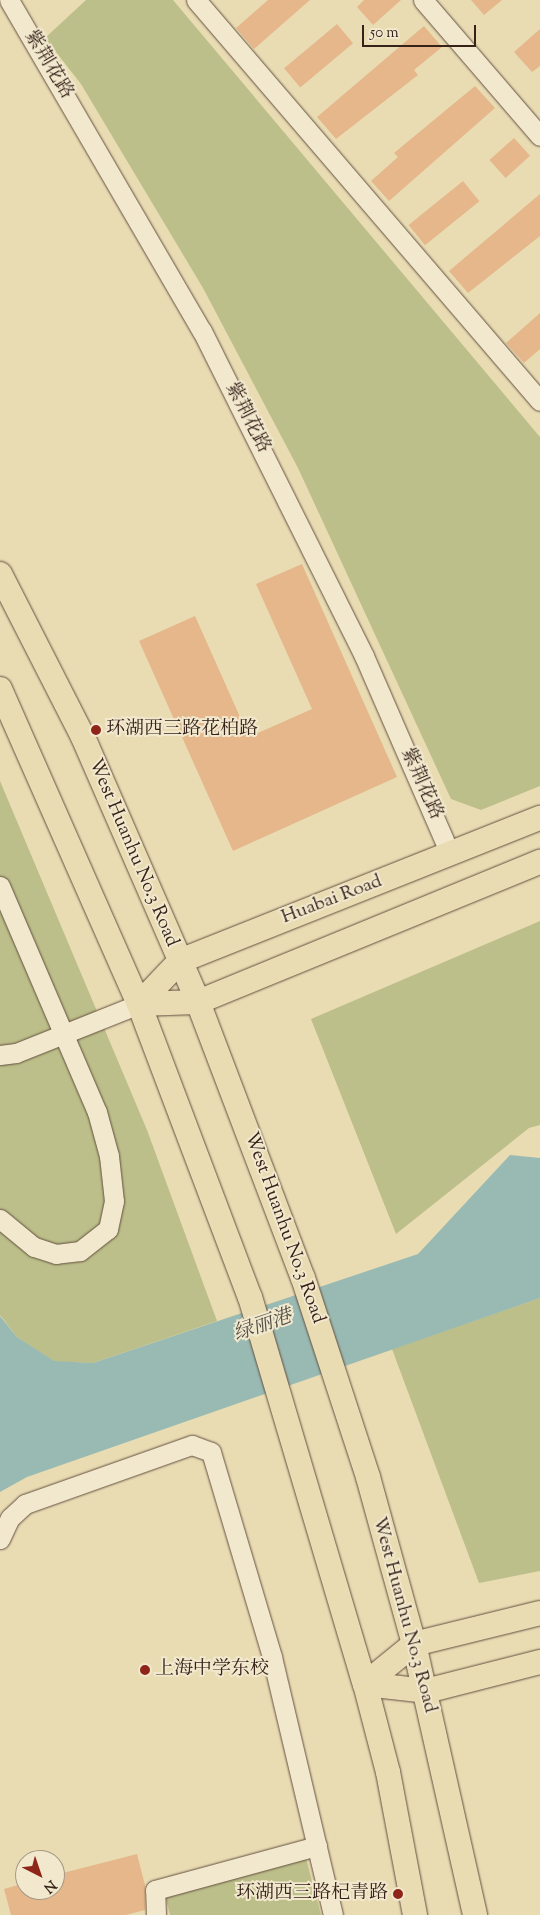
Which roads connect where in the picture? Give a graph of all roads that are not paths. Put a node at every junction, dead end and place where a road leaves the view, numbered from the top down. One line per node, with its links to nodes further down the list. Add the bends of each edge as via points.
1 (9, 0): 9 (street, 紫荆花路, via 109,166 220,365 364,656)
2 (423, 0): 4 (street)
3 (201, 2): 5 (street)
4 (540, 136)
5 (540, 401)
6 (0, 574): 12 (main road, West Huanhu No.3 Road, via 83,737)
7 (0, 689): 14 (main road)
8 (540, 818): 9 (main road, Huabai Road)
9 (450, 854): 12 (main road, Huabai Road)
10 (540, 862): 13 (main road)
11 (0, 886): 15 (street)
12 (180, 961): 13 (main road, West Huanhu No.3 Road); 14 (main road, Huabai Road)
13 (198, 1002): 14 (main road); 20 (main road, West Huanhu No.3 Road, via 303,1278 337,1377)
14 (139, 1004): 15 (street); 22 (main road, via 250,1297 282,1394)
15 (64, 1035): 16 (street); 17 (street, via 97,1112 109,1156 114,1201 108,1229 80,1251 56,1254 34,1247)
16 (0, 1055)
17 (0, 1219)
18 (0, 1539): 24 (street, via 10,1518 25,1504 192,1445 212,1452 272,1657)
19 (540, 1613): 20 (main road)
20 (414, 1644): 22 (main road); 23 (main road, West Huanhu No.3 Road)
21 (540, 1662): 23 (main road)
22 (366, 1684): 23 (main road); 27 (main road, via 388,1772)
23 (426, 1691): 28 (main road, West Huanhu No.3 Road)
24 (317, 1846): 25 (street, via 155,1890); 26 (street)
25 (156, 1915)
26 (333, 1915)
27 (416, 1915)
28 (475, 1915)

